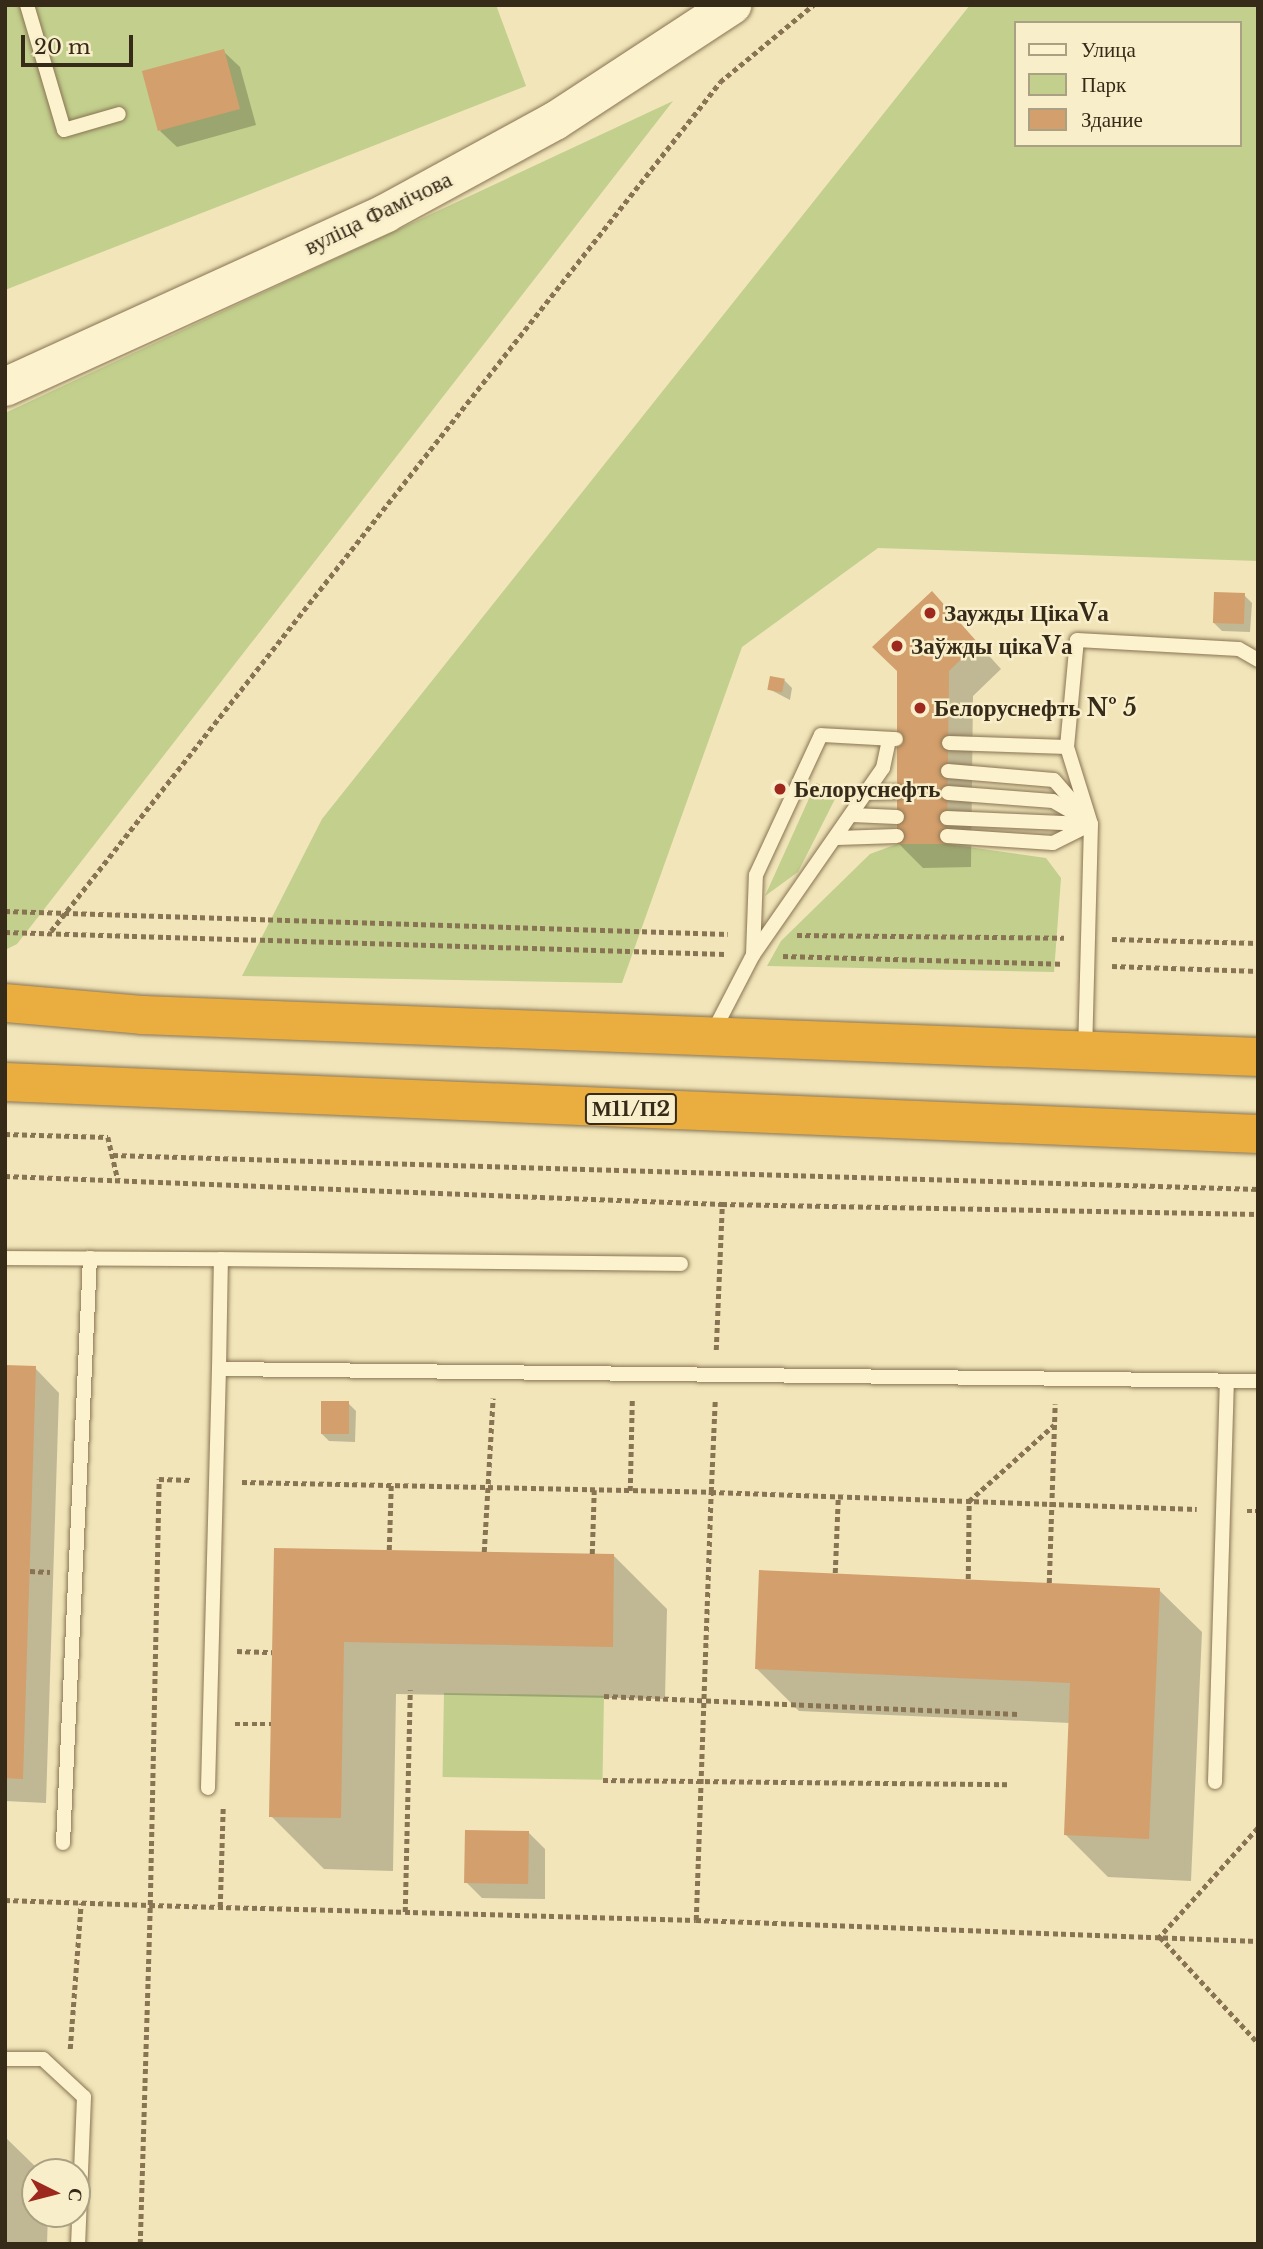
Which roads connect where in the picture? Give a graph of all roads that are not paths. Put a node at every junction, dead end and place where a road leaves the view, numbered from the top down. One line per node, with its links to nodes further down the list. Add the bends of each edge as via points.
1 (27, 5): 3 (lane, via 64,130)
2 (732, 5): 4 (main road, вуліца Фамічова, via 555,121 386,213)
3 (120, 114)
4 (5, 387)
5 (1258, 660): 7 (lane, via 1239,649 1077,640)
6 (949, 743): 7 (lane)
7 (1067, 747): 15 (lane)
8 (948, 771): 15 (lane, via 1054,780)
9 (897, 792): 10 (lane)
10 (866, 793): 12 (lane); 19 (lane, via 890,768 893,739 821,735 755,875)
11 (948, 793): 15 (lane, via 1053,801)
12 (852, 816): 13 (lane); 18 (lane)
13 (897, 817)
14 (947, 818): 15 (lane)
15 (1091, 824): 17 (lane, via 1053,843); 22 (lane)
16 (897, 836): 18 (lane)
17 (947, 836)
18 (837, 838): 19 (lane)
19 (761, 935): 21 (lane)
20 (5, 1003): 21 (highway, via 142,1015)
21 (710, 1039): 22 (highway)
22 (1085, 1051): 23 (highway)
23 (1258, 1057)
24 (5, 1082): 25 (highway, М11/П2)
25 (1258, 1134)
26 (5, 1258): 27 (lane)
27 (90, 1258): 28 (lane); 35 (lane)
28 (221, 1259): 29 (lane); 30 (lane)
29 (681, 1264)
30 (219, 1369): 31 (lane); 34 (lane)
31 (1227, 1381): 32 (lane); 33 (lane)
32 (1258, 1381)
33 (1215, 1782)
34 (208, 1788)
35 (63, 1843)
36 (5, 2059): 37 (lane, via 43,2059 84,2097)
37 (78, 2244)

